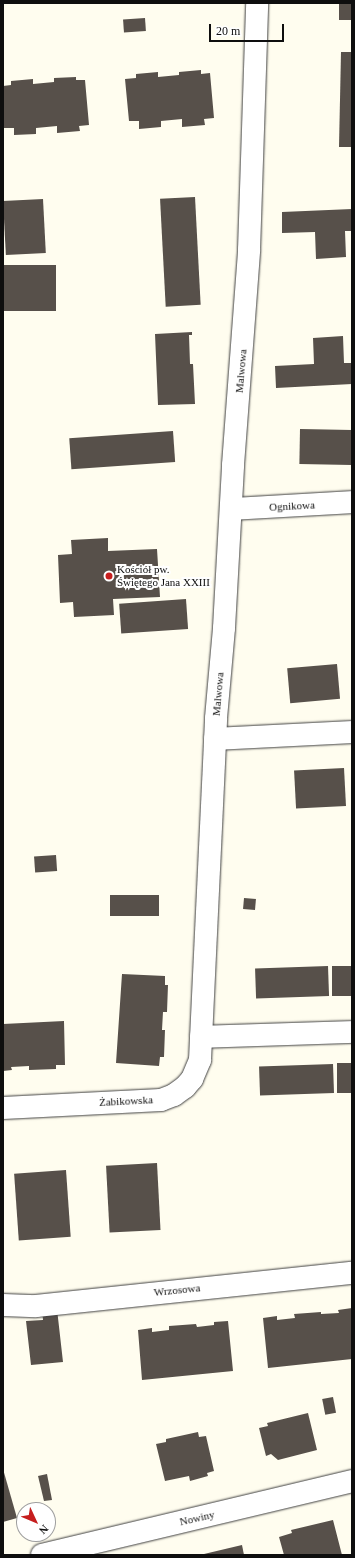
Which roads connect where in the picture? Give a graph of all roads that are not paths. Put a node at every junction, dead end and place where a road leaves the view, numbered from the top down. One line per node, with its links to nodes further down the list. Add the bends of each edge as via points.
1 (257, 3): 3 (street, Malwowa, via 249,242)
2 (352, 502): 3 (street, Ognikowa)
3 (232, 509): 5 (street, Malwowa)
4 (352, 732): 5 (street)
5 (215, 739): 7 (street, Malwowa)
6 (352, 1032): 7 (street)
7 (201, 1037): 8 (street, Żabikowska, via 200,1060 192,1079 174,1095 161,1100)
8 (3, 1108)
9 (352, 1273): 10 (street, Wrzosowa, via 36,1306)
10 (3, 1305)
11 (352, 1481): 12 (street, Nowiny)
12 (42, 1555)

